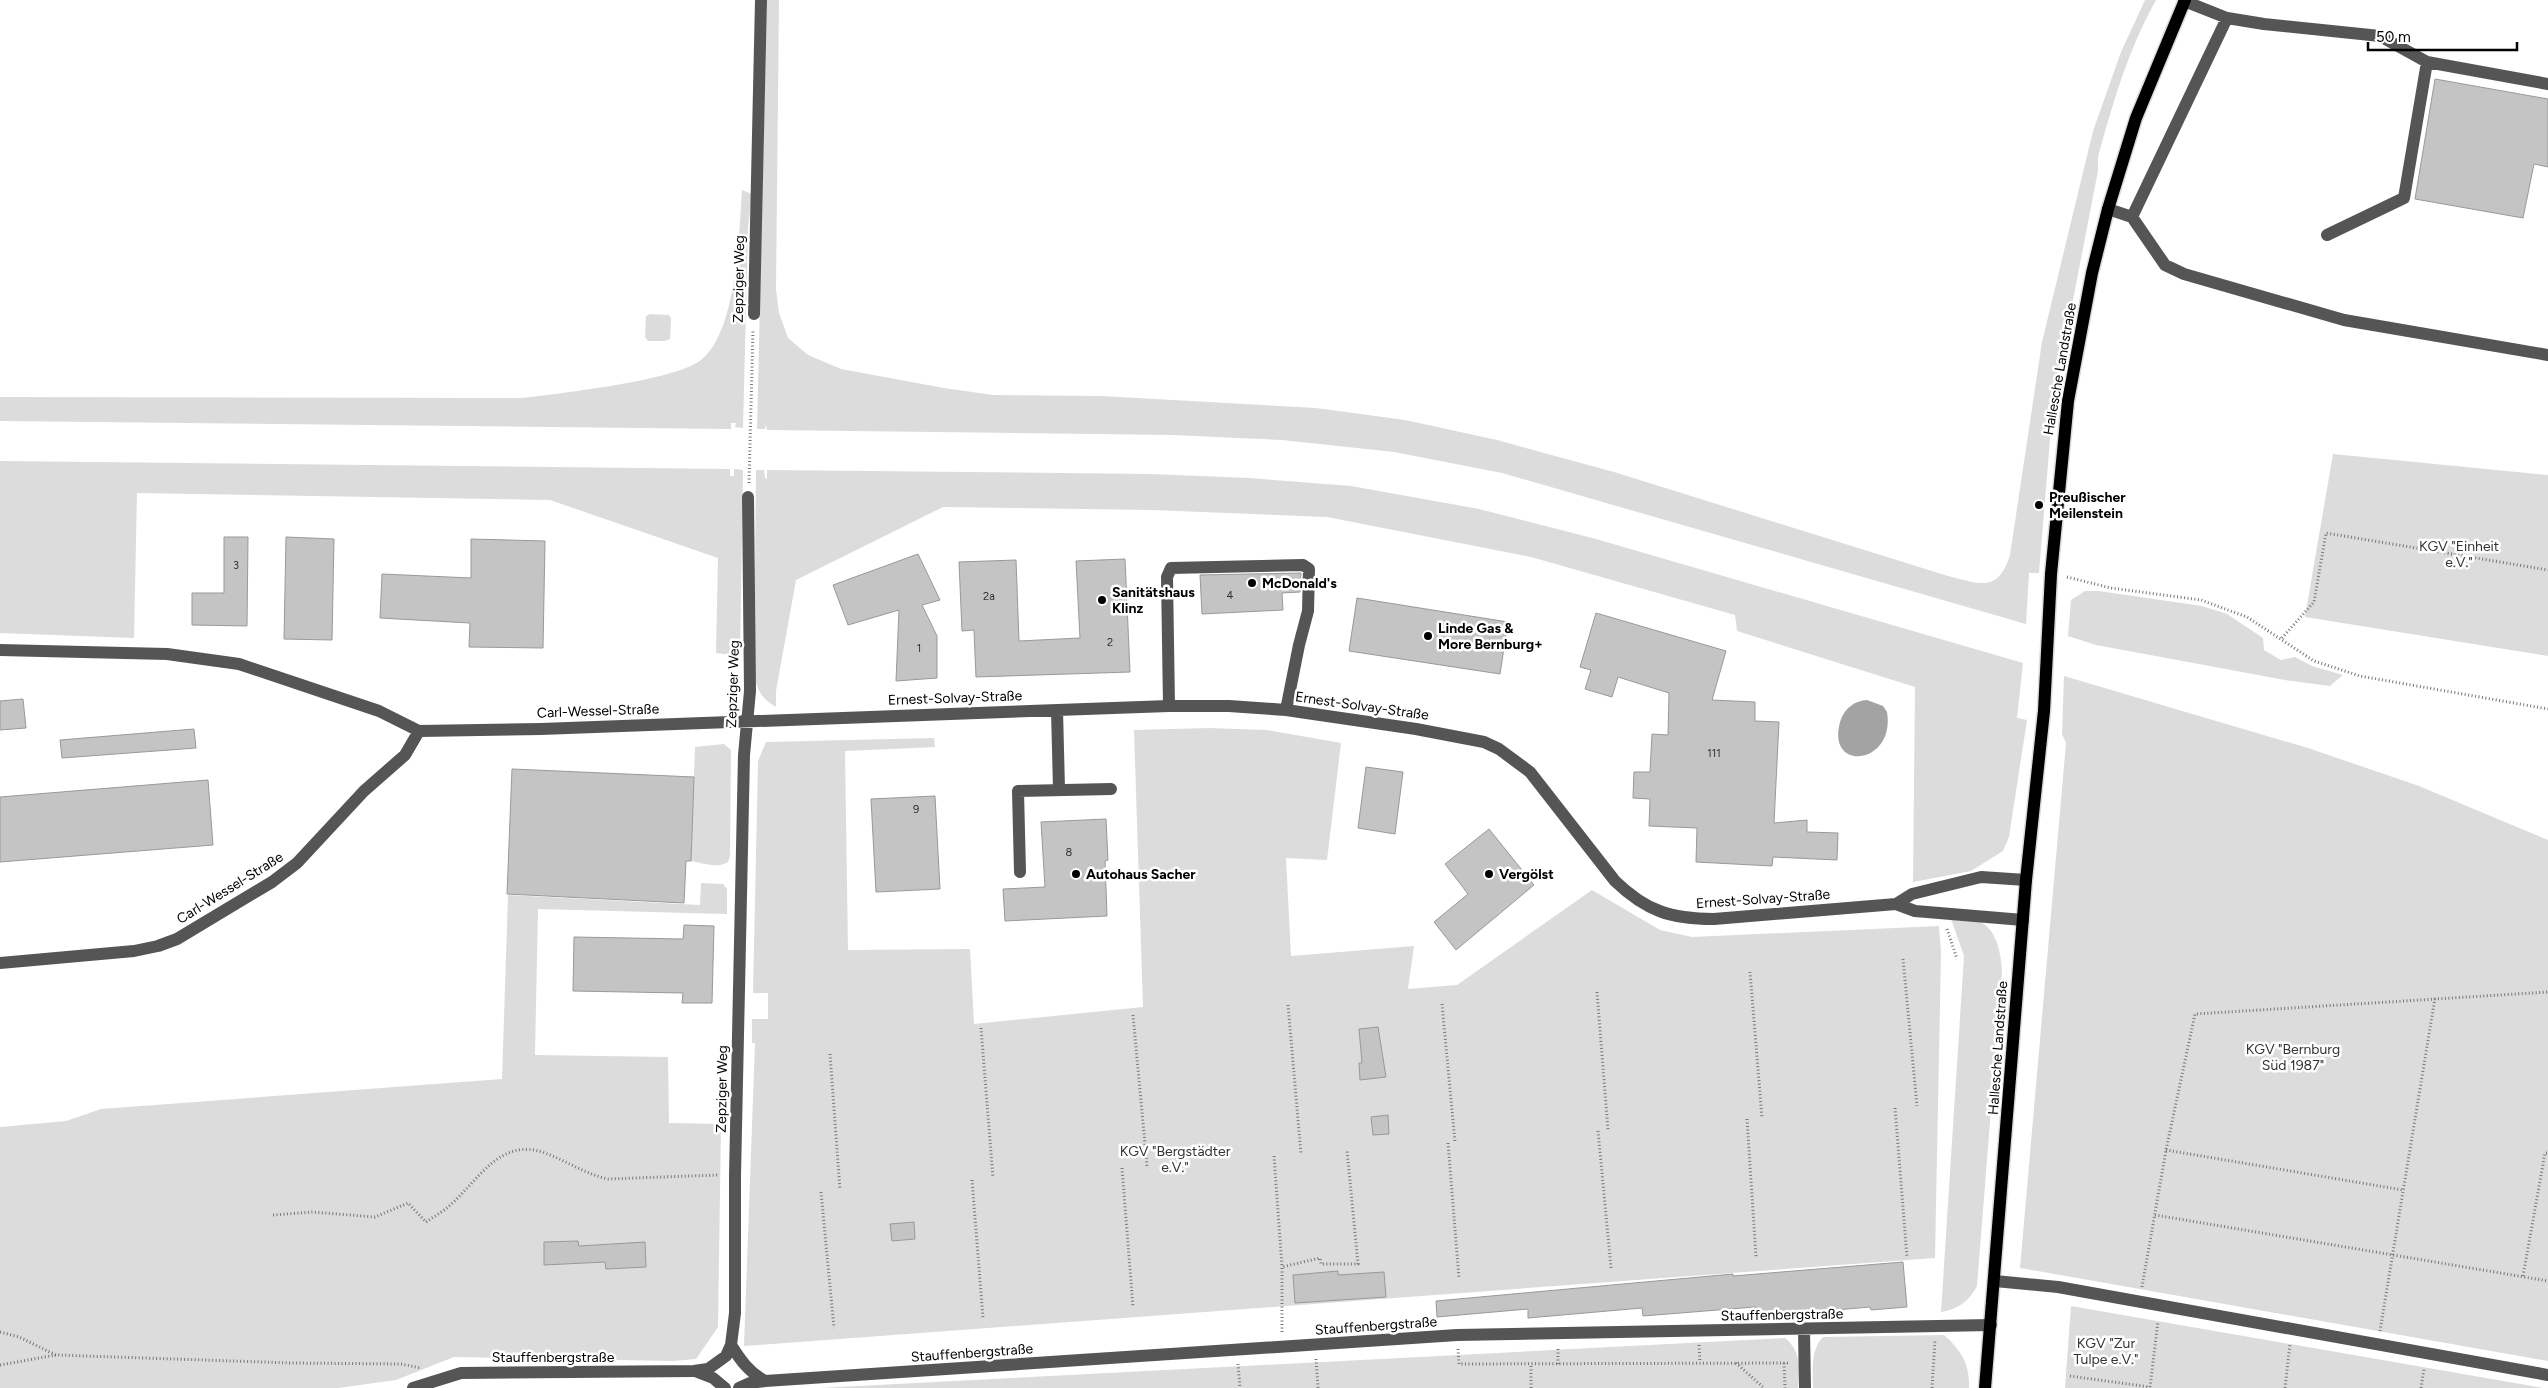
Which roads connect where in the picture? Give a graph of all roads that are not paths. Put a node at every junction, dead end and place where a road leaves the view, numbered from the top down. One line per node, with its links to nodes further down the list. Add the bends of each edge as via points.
1 (761, 0): 9 (street, Zepziger Weg)
2 (2185, 1): 3 (street); 6 (main road, Hallesche Landstraße, via 2149,84)
3 (2227, 18): 4 (street, via 2380,36); 7 (street)
4 (2427, 62): 5 (street); 8 (street, via 2404,198)
5 (2548, 84)
6 (2108, 208): 7 (street); 21 (main road, Hallesche Landstraße, via 2068,401 2051,574 2044,711)
7 (2132, 216): 10 (street, via 2165,265 2184,274 2344,320)
8 (2327, 234)
9 (754, 314)
10 (2548, 355)
11 (748, 497): 16 (street, Zepziger Weg)
12 (0, 650): 17 (street, Carl-Wessel-Straße, via 167,654 239,664 379,710)
13 (1169, 706): 14 (street, Ernest-Solvay-Straße); 15 (street, Ernest-Solvay-Straße); 15 (street, via 1167,577 1171,568 1303,564 1310,569 1308,611)
14 (1057, 710): 16 (street, Ernest-Solvay-Straße); 18 (street)
15 (1286, 710): 22 (street, Ernest-Solvay-Straße, via 1459,736 1499,749 1530,772 1631,896 1667,914 1714,920)
16 (748, 721): 17 (street, Carl-Wessel-Straße); 28 (street, Zepziger Weg, via 744,755 735,1313)
17 (419, 731): 24 (street, Carl-Wessel-Straße, via 404,755 364,791 297,863 272,882 177,938 134,951)
18 (1059, 789): 19 (street); 20 (street, via 1018,791)
19 (1111, 789)
20 (1020, 872)
21 (2026, 880): 22 (street, Ernest-Solvay-Straße, via 1981,877 1912,894); 23 (main road, Hallesche Landstraße)
22 (1896, 904): 23 (street, Ernest-Solvay-Straße, via 1915,911)
23 (2023, 920): 25 (main road, Hallesche Landstraße)
24 (0, 963)
25 (1995, 1281): 26 (main road, Hallesche Landstraße); 31 (street, via 2058,1287)
26 (1991, 1325): 27 (street, Stauffenbergstraße); 37 (main road, Hallesche Landstraße)
27 (1804, 1330): 32 (street, Stauffenbergstraße, via 1457,1335); 36 (street)
28 (731, 1345): 29 (street, Zepziger Weg); 32 (street, via 752,1374)
29 (717, 1364): 30 (street, Stauffenbergstraße)
30 (695, 1371): 34 (street, Stauffenbergstraße, via 461,1373); 35 (street, Stauffenbergstraße, via 713,1378)
31 (2548, 1375)
32 (765, 1381): 33 (street, Stauffenbergstraße)
33 (740, 1387)
34 (413, 1388)
35 (725, 1388)
36 (1806, 1388)
37 (1985, 1388)

